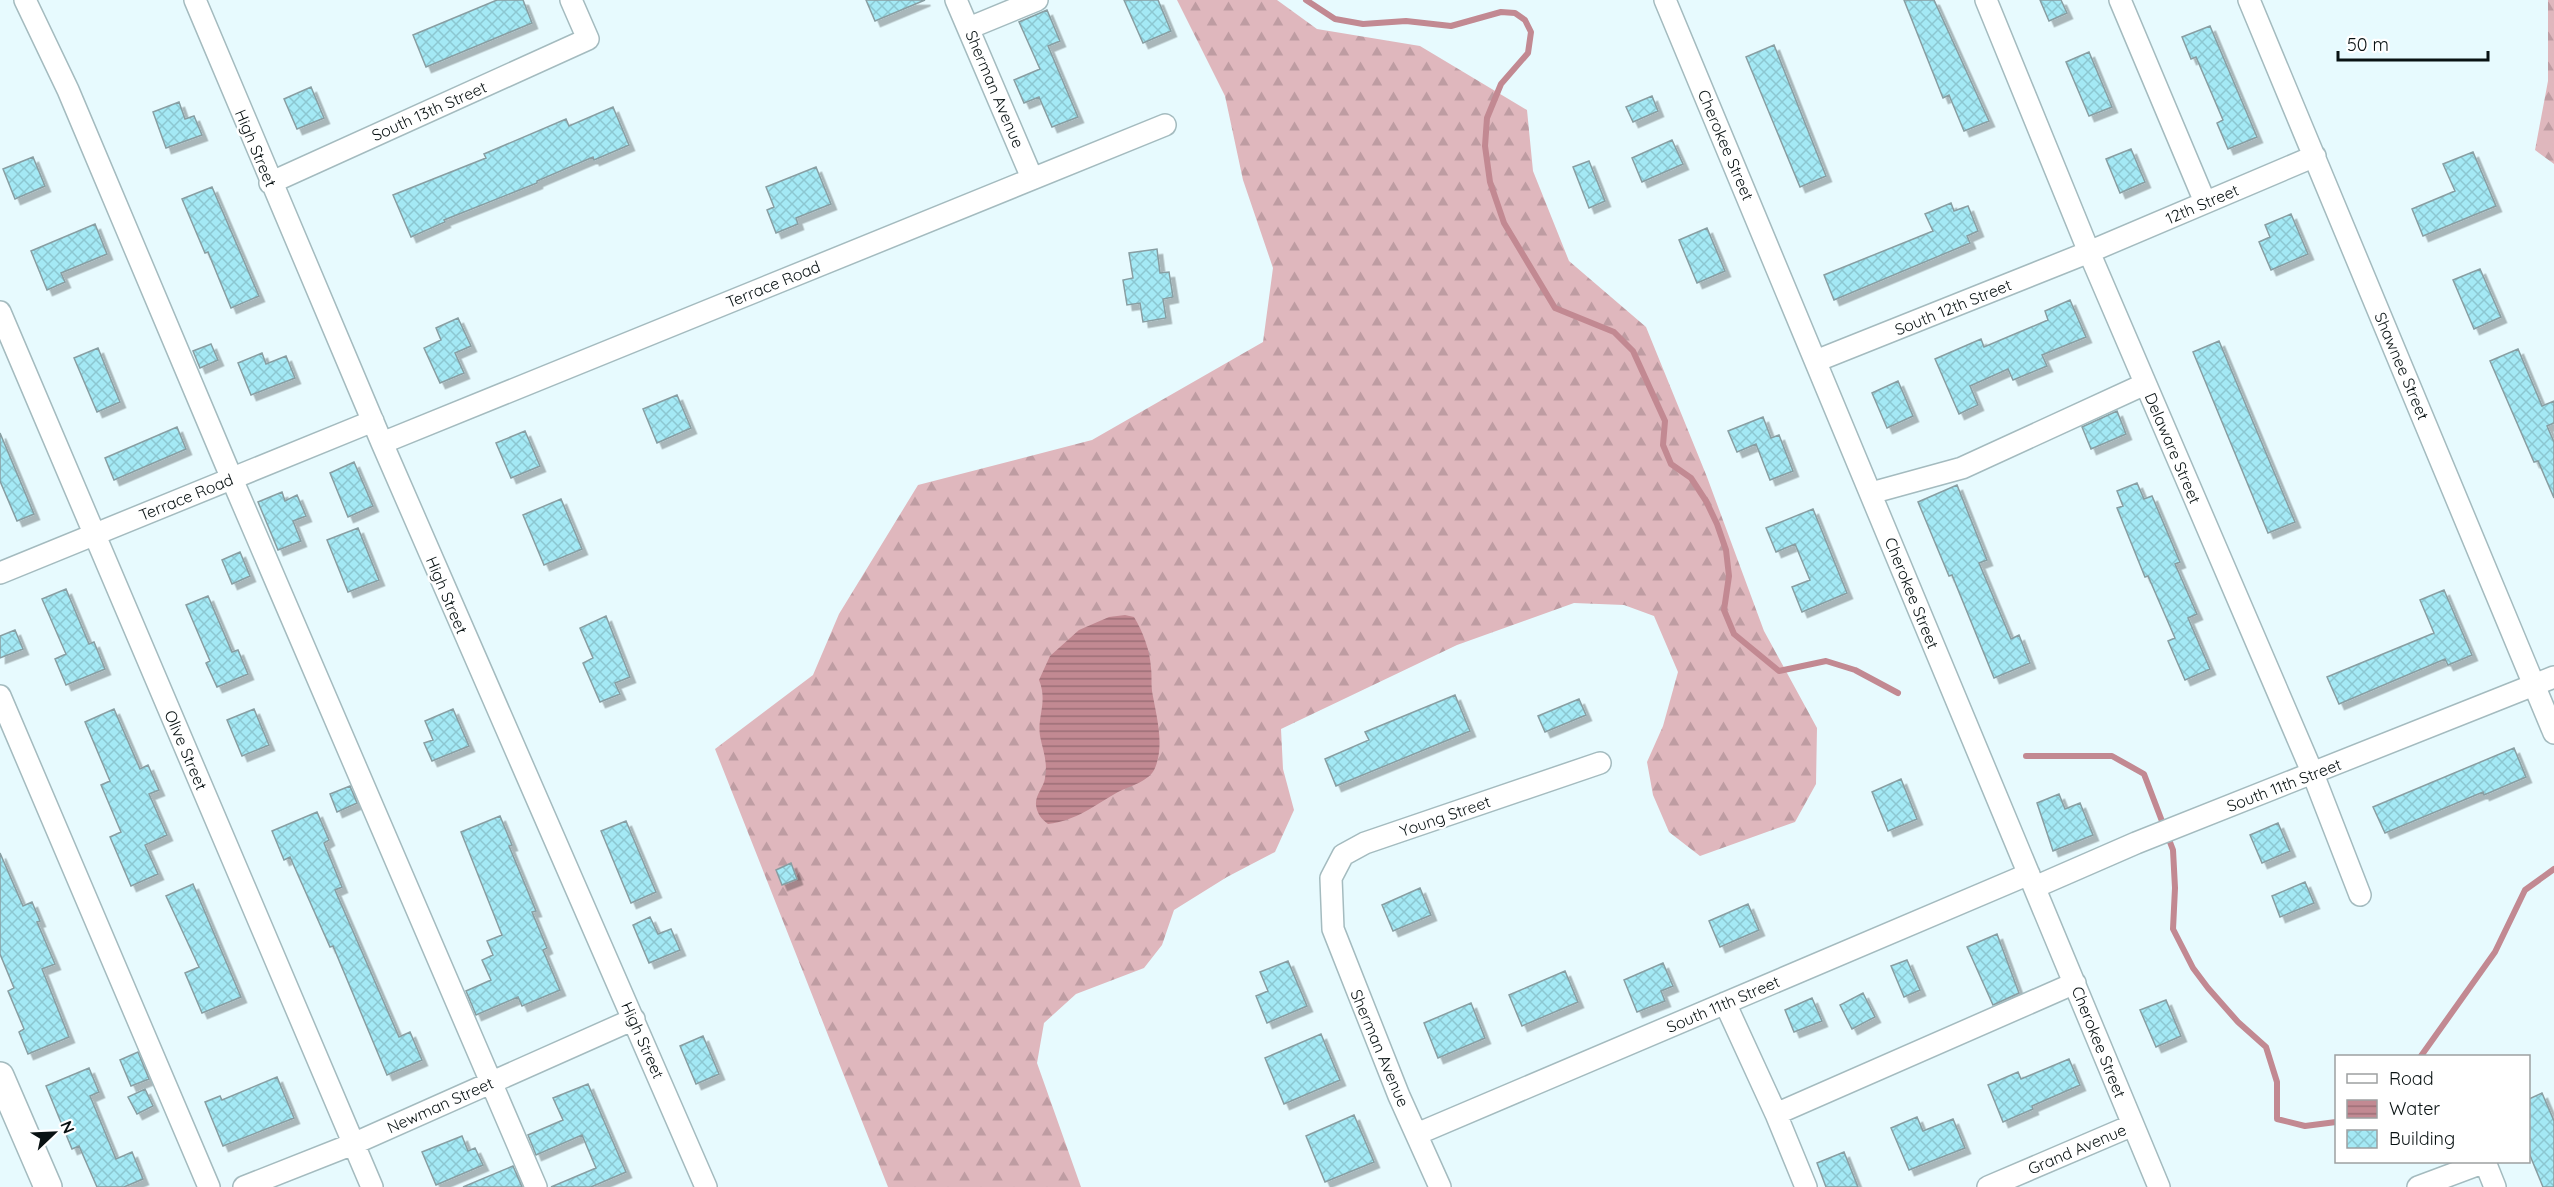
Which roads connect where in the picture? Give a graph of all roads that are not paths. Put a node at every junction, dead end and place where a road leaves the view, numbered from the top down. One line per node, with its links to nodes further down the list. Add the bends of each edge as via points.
1 (25, 0): 22 (street, via 68,90)
2 (195, 0): 14 (street, High Street)
3 (571, 0): 14 (street, South 13th Street, via 588,39)
4 (956, 0): 10 (street, Sherman Avenue)
5 (1037, 0): 10 (street)
6 (1665, 0): 18 (street, Cherokee Street)
7 (1986, 0): 16 (street, Delaware Street)
8 (2120, 0): 15 (street)
9 (2249, 0): 12 (street, Shawnee Street)
10 (969, 28): 13 (street, Sherman Avenue)
11 (1166, 125): 13 (street, Terrace Road)
12 (2315, 156): 15 (street, 12th Street); 27 (street, Shawnee Street)
13 (1032, 178): 21 (street, Terrace Road)
14 (270, 183): 20 (street, High Street)
15 (2205, 202): 16 (street, 12th Street)
16 (2089, 252): 18 (street, South 12th Street); 19 (street, Delaware Street)
17 (0, 312): 24 (street, Olive Street)
18 (1816, 361): 23 (street, Cherokee Street)
19 (2145, 384): 23 (street, via 1962,468); 31 (street, Delaware Street)
20 (373, 421): 21 (street, High Street); 22 (street, Terrace Road)
21 (382, 443): 37 (street, High Street)
22 (232, 479): 24 (street, Terrace Road); 39 (street)
23 (1871, 494): 32 (street, Cherokee Street)
24 (95, 534): 25 (street, Terrace Road); 44 (street, Olive Street)
25 (0, 573)
26 (2554, 678): 27 (street, South 11th Street)
27 (2534, 685): 29 (street, Shawnee Street); 31 (street, South 11th Street)
28 (0, 696): 49 (street)
29 (2554, 733)
30 (1600, 764): 34 (street, Young Street, via 1365,843 1342,855 1331,878)
31 (2313, 774): 32 (street, South 11th Street); 33 (street, Delaware Street)
32 (2032, 881): 35 (street, Cherokee Street); 36 (street, South 11th Street)
33 (2360, 895)
34 (1332, 906): 43 (street, Sherman Avenue, via 1333,929 1351,979)
35 (2075, 983): 40 (street); 42 (street, Cherokee Street)
36 (1725, 1003): 40 (street); 43 (street, South 11th Street)
37 (634, 1019): 39 (street, Newman Street); 53 (street, High Street)
38 (0, 1076): 41 (main road)
39 (492, 1082): 44 (street, Newman Street); 52 (street)
40 (1776, 1114): 55 (street)
41 (9, 1120): 48 (main road)
42 (2133, 1125): 47 (street, Grand Avenue); 56 (street, Cherokee Street)
43 (1417, 1134): 54 (street, Sherman Avenue)
44 (353, 1144): 50 (street, Newman Street); 51 (street, Olive Street)
45 (2482, 1163): 57 (street)
46 (2485, 1163): 58 (street)
47 (1995, 1186)
48 (48, 1187)
49 (209, 1187)
50 (244, 1187)
51 (372, 1187)
52 (537, 1187)
53 (706, 1187)
54 (1440, 1187)
55 (1806, 1187)
56 (2159, 1187)
57 (2418, 1187)
58 (2495, 1187)

